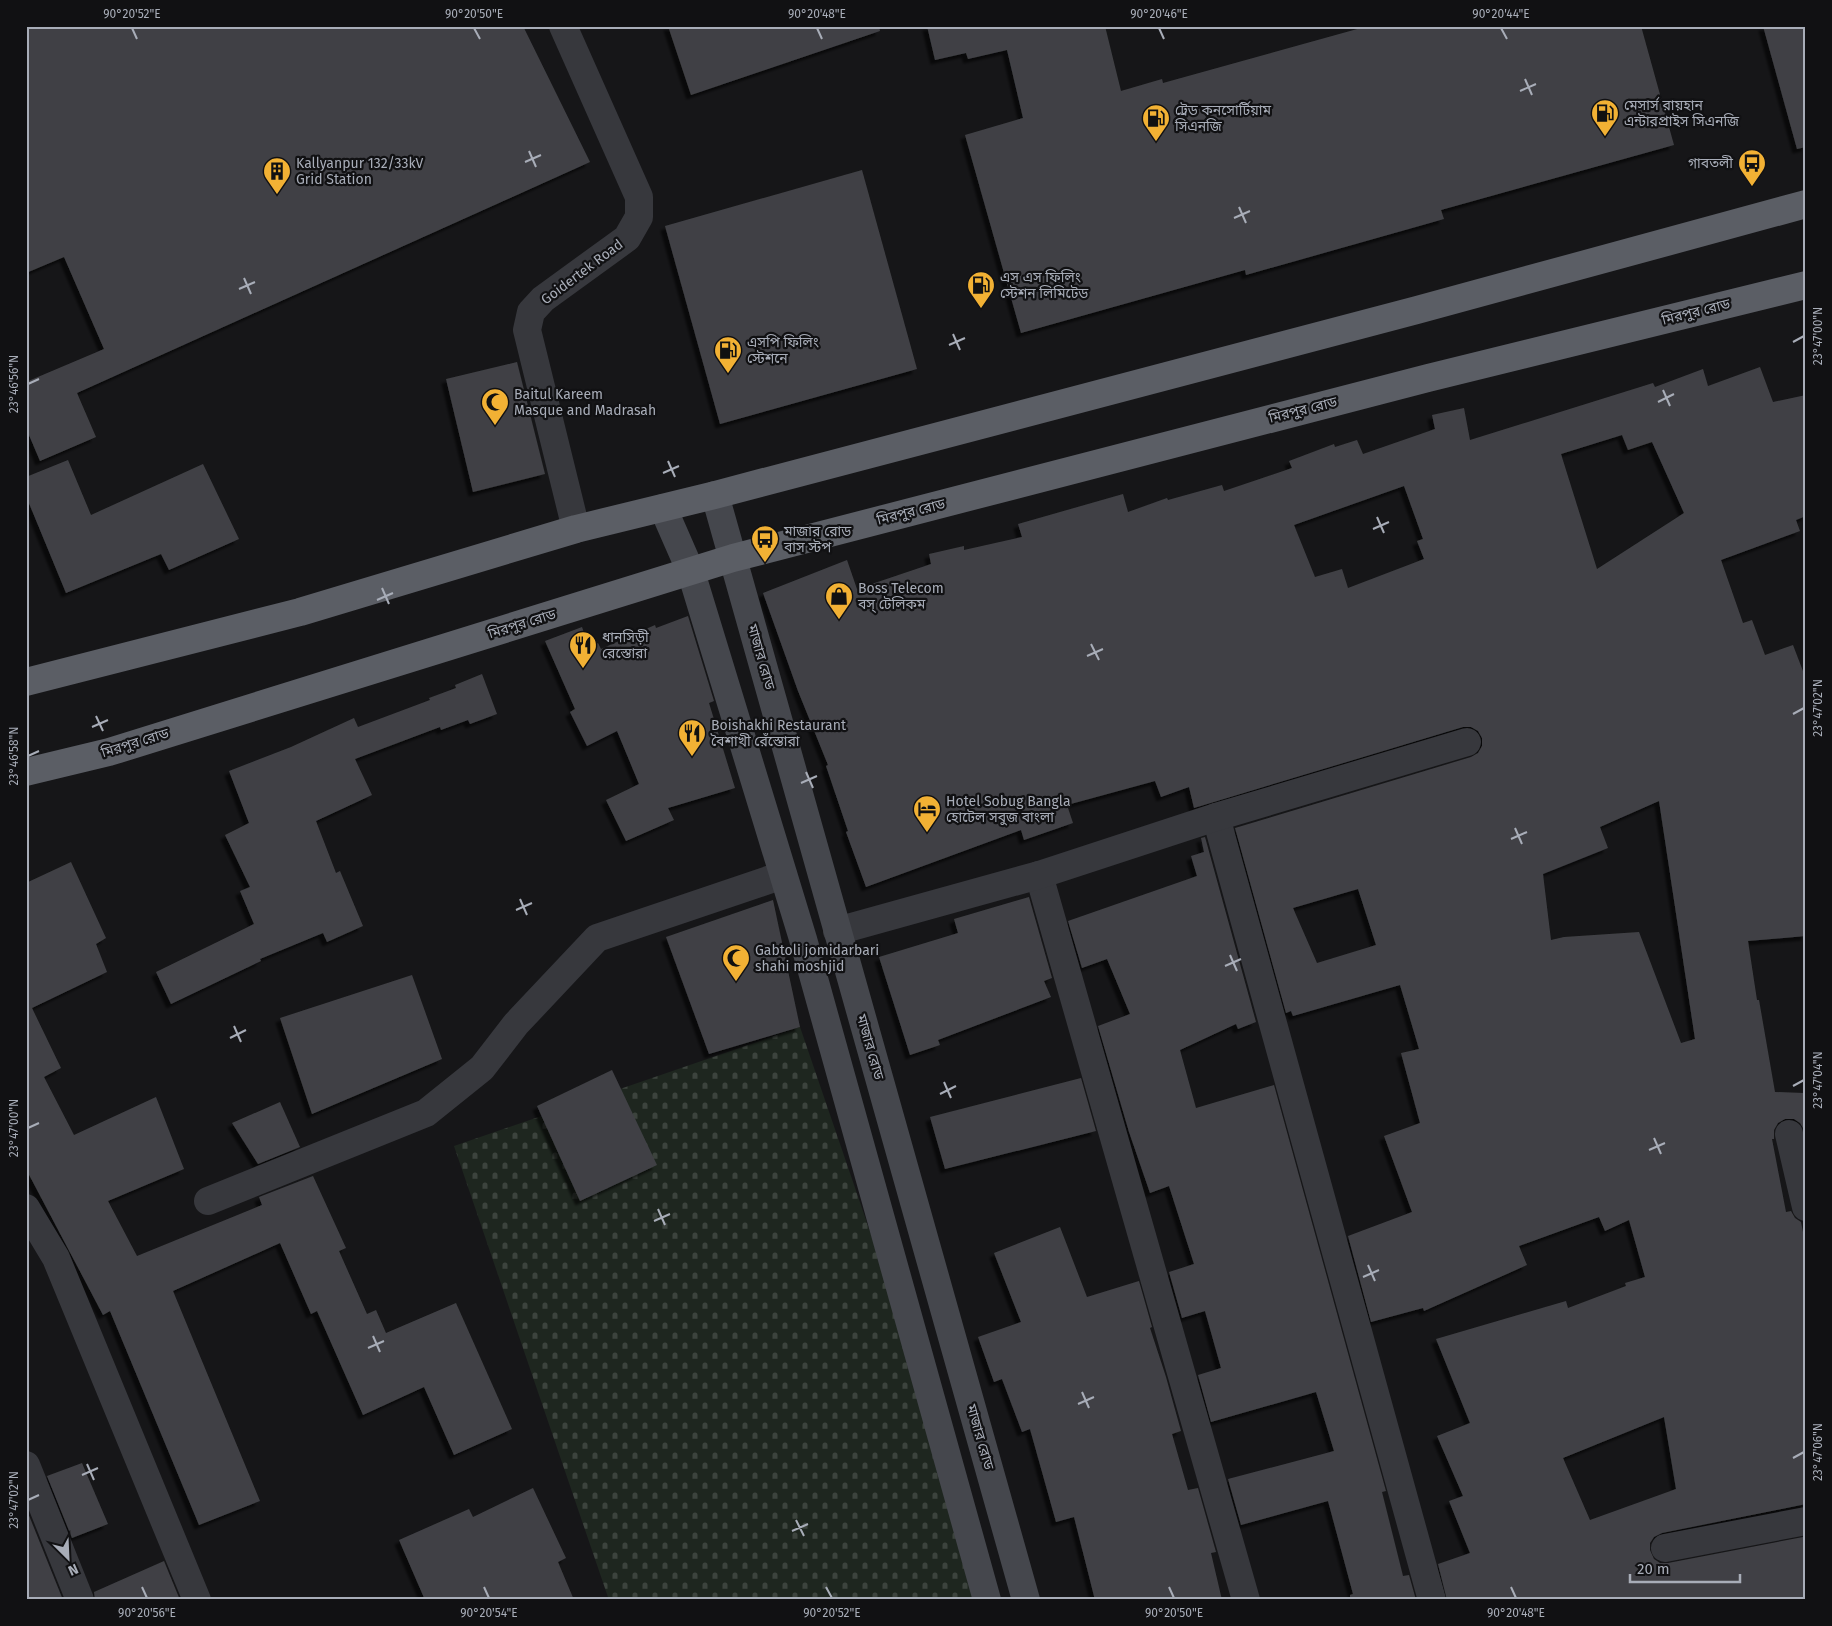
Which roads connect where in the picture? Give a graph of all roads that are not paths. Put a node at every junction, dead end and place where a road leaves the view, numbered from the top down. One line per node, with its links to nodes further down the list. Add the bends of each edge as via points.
1 (563, 26): 6 (street, Goidertek Road, via 639,197 639,217 627,238 543,299 531,312 527,330)
2 (1806, 204): 4 (highway)
3 (1806, 285): 7 (highway, মিরপুর রোড, via 1428,378)
4 (715, 495): 5 (highway); 7 (main road, মাজার রোড)
5 (663, 508): 6 (highway); 8 (main road)
6 (576, 529): 9 (highway, via 300,612)
7 (733, 558): 8 (highway, মিরপুর রোড); 15 (main road, মাজার রোড)
8 (691, 572): 11 (highway, মিরপুর রোড, via 109,752); 13 (main road)
9 (26, 682)
10 (1467, 742): 12 (street)
11 (26, 772)
12 (1216, 817): 14 (street); 28 (street)
13 (783, 875): 17 (street, via 597,938 516,1024 482,1068 426,1114); 25 (main road)
14 (1038, 875): 15 (street); 27 (street)
15 (837, 931): 26 (main road, মাজার রোড)
16 (1789, 1134): 18 (street)
17 (208, 1201)
18 (1806, 1207)
19 (26, 1208): 24 (street, via 56,1258)
20 (26, 1466): 23 (street)
21 (1806, 1521): 22 (street)
22 (1665, 1548)
23 (80, 1600)
24 (197, 1600)
25 (987, 1600)
26 (1026, 1600)
27 (1246, 1600)
28 (1432, 1600)

